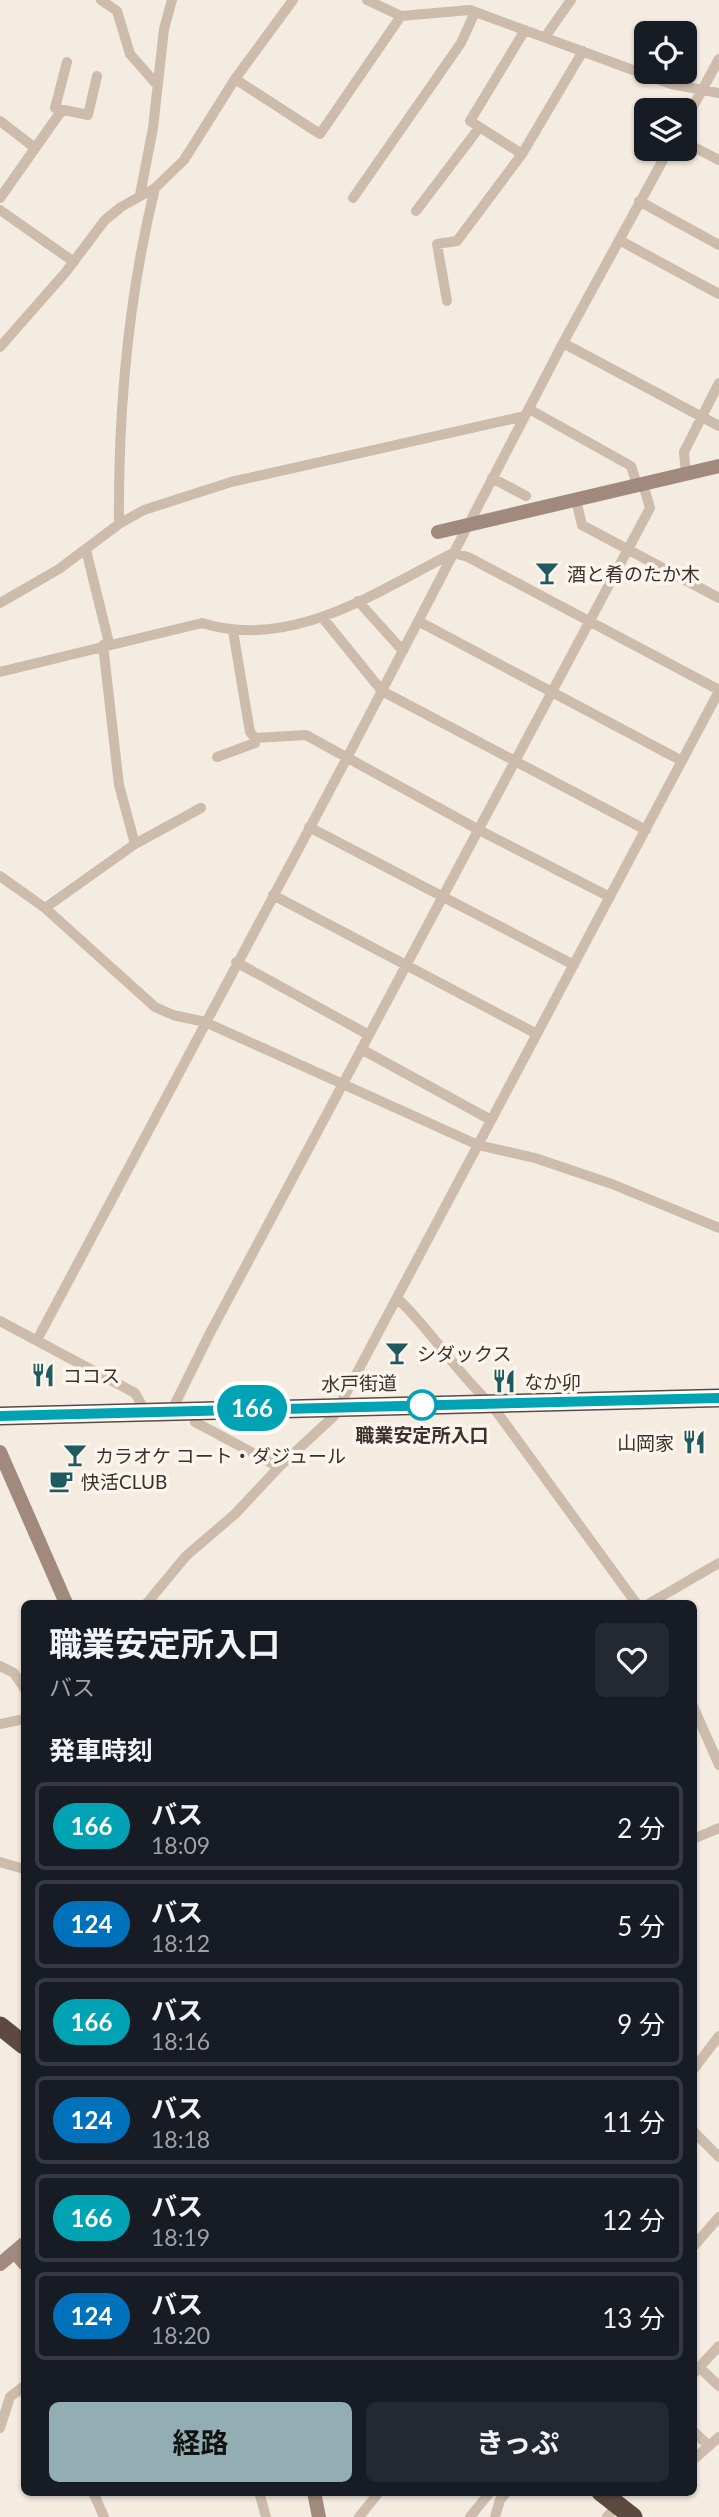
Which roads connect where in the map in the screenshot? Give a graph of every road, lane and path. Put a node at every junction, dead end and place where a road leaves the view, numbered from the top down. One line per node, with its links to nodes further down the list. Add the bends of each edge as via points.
1 (101, 0): 16 (street, via 117,10 130,54)
2 (172, 0): 16 (street)
3 (293, 0): 15 (street)
4 (368, 0): 8 (street)
5 (476, 0): 7 (street)
6 (571, 0): 10 (street)
7 (472, 11): 8 (street); 9 (street); 31 (street, via 461,43)
8 (401, 16): 15 (street, via 320,134)
9 (525, 30): 10 (street); 22 (street, via 470,121)
10 (545, 37): 11 (street)
11 (583, 51): 17 (street); 25 (street)
12 (719, 59): 17 (street)
13 (67, 62): 20 (street, via 55,108)
14 (97, 76): 20 (street, via 88,115)
15 (235, 79): 28 (street, via 184,160)
16 (158, 86): 29 (street)
17 (702, 92): 18 (street); 19 (street)
18 (719, 93)
19 (697, 100)
20 (62, 110): 23 (street)
21 (0, 121): 23 (street)
22 (479, 128): 25 (street); 34 (street)
23 (35, 148): 30 (street)
24 (697, 149): 26 (street)
25 (522, 154): 39 (street, via 457,241 437,244)
26 (719, 160)
27 (662, 161): 32 (street)
28 (155, 188): 29 (street); 52 (street, via 139,258 124,370)
29 (141, 195): 37 (street, via 105,220)
30 (0, 198)
31 (353, 198)
32 (639, 201): 35 (street); 36 (street)
33 (0, 210): 37 (street)
34 (416, 211)
35 (619, 240): 38 (street); 40 (street)
36 (719, 245)
37 (74, 262): 41 (street)
38 (719, 294)
39 (447, 301)
40 (563, 343): 43 (street); 44 (street)
41 (0, 346)
42 (719, 383): 44 (street)
43 (527, 413): 48 (street); 49 (street, via 631,466); 52 (street, via 231,482 144,510)
44 (702, 417): 45 (street); 47 (street, via 684,452)
45 (719, 426)
46 (719, 466): 47 (street)
47 (686, 474): 49 (street)
48 (492, 478): 50 (street); 53 (street)
49 (640, 485): 51 (street); 56 (street, via 650,508)
50 (526, 496)
51 (576, 500): 53 (street); 56 (street, via 582,525)
52 (119, 524): 55 (street)
53 (467, 526): 54 (street); 57 (street)
54 (438, 532)
55 (86, 550): 60 (street); 65 (street)
56 (629, 550): 58 (street); 63 (street)
57 (453, 552): 59 (street); 62 (street); 63 (street)
58 (719, 598)
59 (358, 601): 61 (street); 66 (street)
60 (0, 603)
61 (322, 617): 64 (street, via 254,633); 68 (street)
62 (418, 621): 66 (street); 70 (street)
63 (590, 621): 69 (street); 70 (street)
64 (233, 631): 65 (street, via 202,623); 71 (street, via 250,732)
65 (106, 644): 67 (street); 80 (street, via 119,785)
66 (403, 651): 68 (street)
67 (0, 671)
68 (382, 691): 72 (street); 74 (street)
69 (719, 691): 75 (street)
70 (553, 693): 74 (street); 75 (street)
71 (255, 738): 72 (street, via 306,735); 73 (street, via 255,743)
72 (348, 756): 77 (street); 78 (street)
73 (217, 757)
74 (516, 761): 78 (street); 79 (street)
75 (682, 761): 79 (street)
76 (201, 807): 80 (street)
77 (309, 827): 82 (street); 84 (street)
78 (479, 830): 83 (street); 84 (street)
79 (646, 830): 83 (street)
80 (135, 844): 85 (street)
81 (0, 876): 85 (street)
82 (274, 894): 86 (street); 88 (street)
83 (610, 897): 87 (street)
84 (443, 898): 87 (street); 88 (street)
85 (45, 908): 89 (street, via 155,1007)
86 (236, 962): 89 (street); 91 (street)
87 (574, 965): 90 (street)
88 (406, 967): 90 (street); 91 (street)
89 (205, 1022): 93 (street); 99 (street)
90 (537, 1034): 94 (street)
91 (369, 1035): 92 (street)
92 (361, 1049): 93 (street); 94 (street)
93 (342, 1084): 95 (street); 104 (street)
94 (492, 1120): 95 (street)
95 (478, 1145): 96 (street, via 601,1180); 97 (street)
96 (719, 1227)
97 (397, 1297): 101 (street, via 427,1326 464,1380); 102 (street)
98 (0, 1321): 99 (street)
99 (37, 1340): 105 (street, via 135,1393)
100 (719, 1398): 101 (highway, 水戸街道)
101 (491, 1404): 102 (highway, 水戸街道); 112 (street)
102 (340, 1406): 103 (highway, 水戸街道); 108 (street, via 324,1429)
103 (196, 1409): 104 (highway, 水戸街道); 108 (street, via 195,1422)
104 (172, 1410): 105 (highway, 水戸街道)
105 (145, 1411): 106 (highway, 水戸街道)
106 (0, 1416)
107 (0, 1452): 110 (street)
108 (279, 1467): 111 (street, via 235,1514 186,1556)
109 (719, 1563): 113 (street)
110 (65, 1600)
111 (149, 1600)
112 (634, 1600)
113 (655, 1600)
114 (0, 1666): 115 (street, via 14,1673)
115 (21, 1684)
116 (697, 1715): 119 (street)
117 (21, 1719): 118 (street)
118 (0, 1724)
119 (719, 1765)
120 (719, 1828): 121 (street)
121 (697, 1837)
122 (0, 1861): 123 (street)
123 (21, 1868)
124 (0, 2026): 126 (highway)
125 (719, 2036): 127 (street)
126 (21, 2043)
127 (697, 2065)
128 (697, 2135): 129 (street)
129 (719, 2157)
130 (719, 2217): 131 (street)
131 (697, 2242)
132 (21, 2253): 133 (street)
133 (0, 2263)
134 (719, 2346): 135 (street)
135 (697, 2369)
136 (697, 2371): 137 (street)
137 (719, 2386)
138 (21, 2389): 139 (street, via 10,2398)
139 (0, 2428)
140 (697, 2435): 142 (street)
141 (719, 2437): 142 (street)
142 (709, 2446): 143 (street)
143 (697, 2456)
144 (95, 2496): 152 (street)
145 (260, 2496): 153 (street)
146 (315, 2496): 154 (street)
147 (376, 2496): 155 (street)
148 (487, 2496): 156 (street)
149 (504, 2496): 157 (street)
150 (604, 2496): 151 (highway)
151 (619, 2513)
152 (104, 2517)
153 (266, 2517)
154 (319, 2517)
155 (359, 2517)
156 (470, 2517)
157 (495, 2517)

